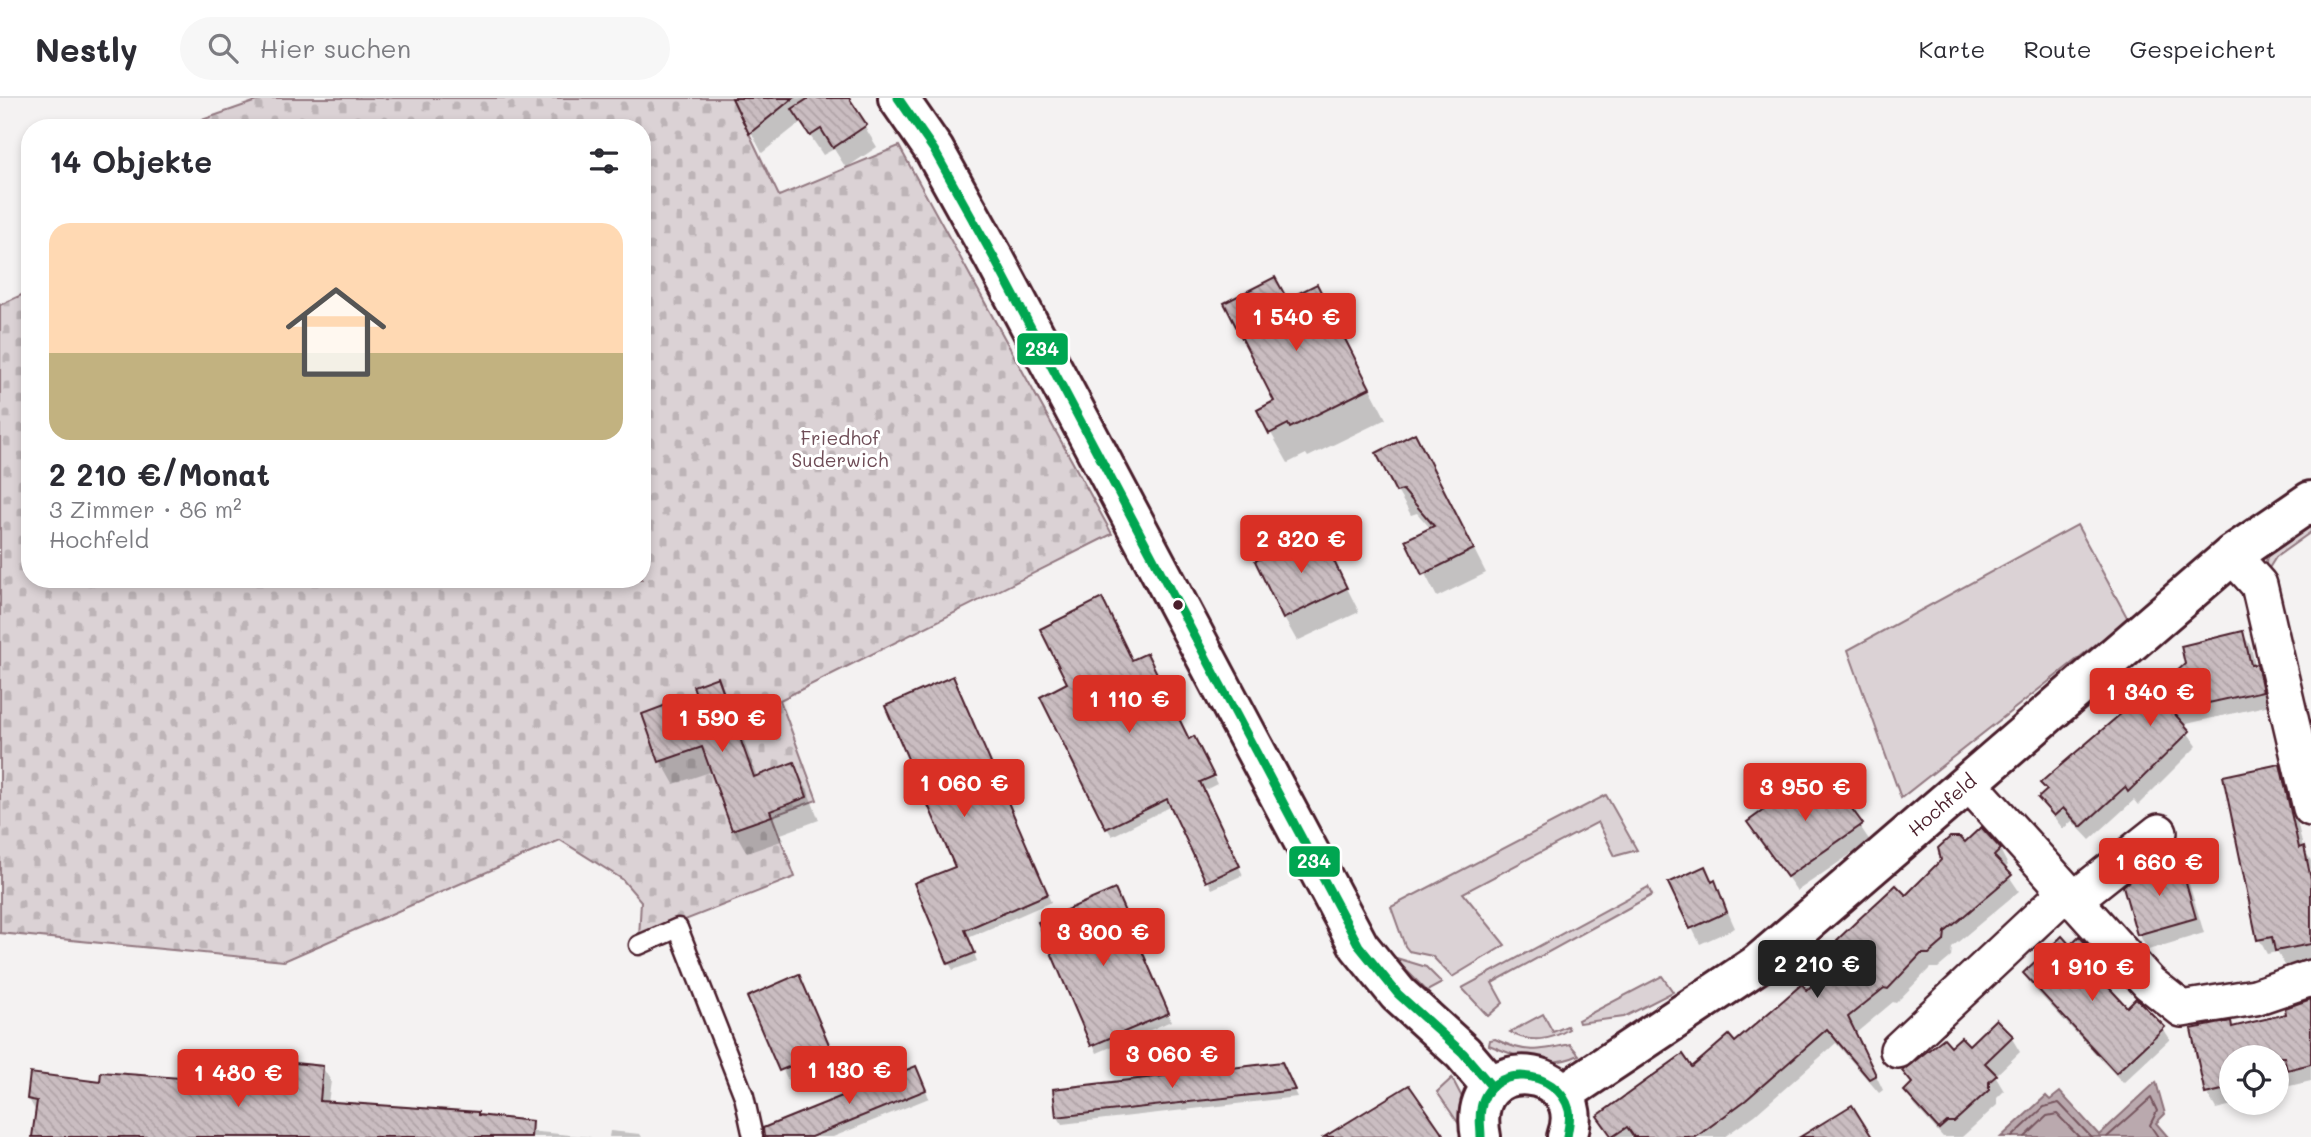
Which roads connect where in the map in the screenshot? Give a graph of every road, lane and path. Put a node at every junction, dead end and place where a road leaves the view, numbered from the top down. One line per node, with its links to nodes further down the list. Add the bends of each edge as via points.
1 (898, 98): 11 (main road, via 934,150 994,258 1359,946 1398,994)
2 (2311, 501): 3 (main road, Hochfeld)
3 (2232, 555): 4 (main road, Hochfeld); 5 (street, via 2259,585)
4 (1968, 782): 7 (street); 12 (main road, Hochfeld, via 1758,964)
5 (2311, 808)
6 (2158, 832): 7 (street)
7 (2069, 897): 9 (street, via 2149,983 2182,1009 2255,997); 10 (street)
8 (639, 945): 13 (lane, via 678,928 744,1096)
9 (2311, 978)
10 (1898, 1050)
11 (1492, 1087): 12 (main road, via 1529,1074 1542,1077); 14 (main road, via 1481,1102)
12 (1563, 1094): 15 (main road, via 1571,1117)
13 (753, 1137)
14 (1481, 1137)
15 (1567, 1137)

